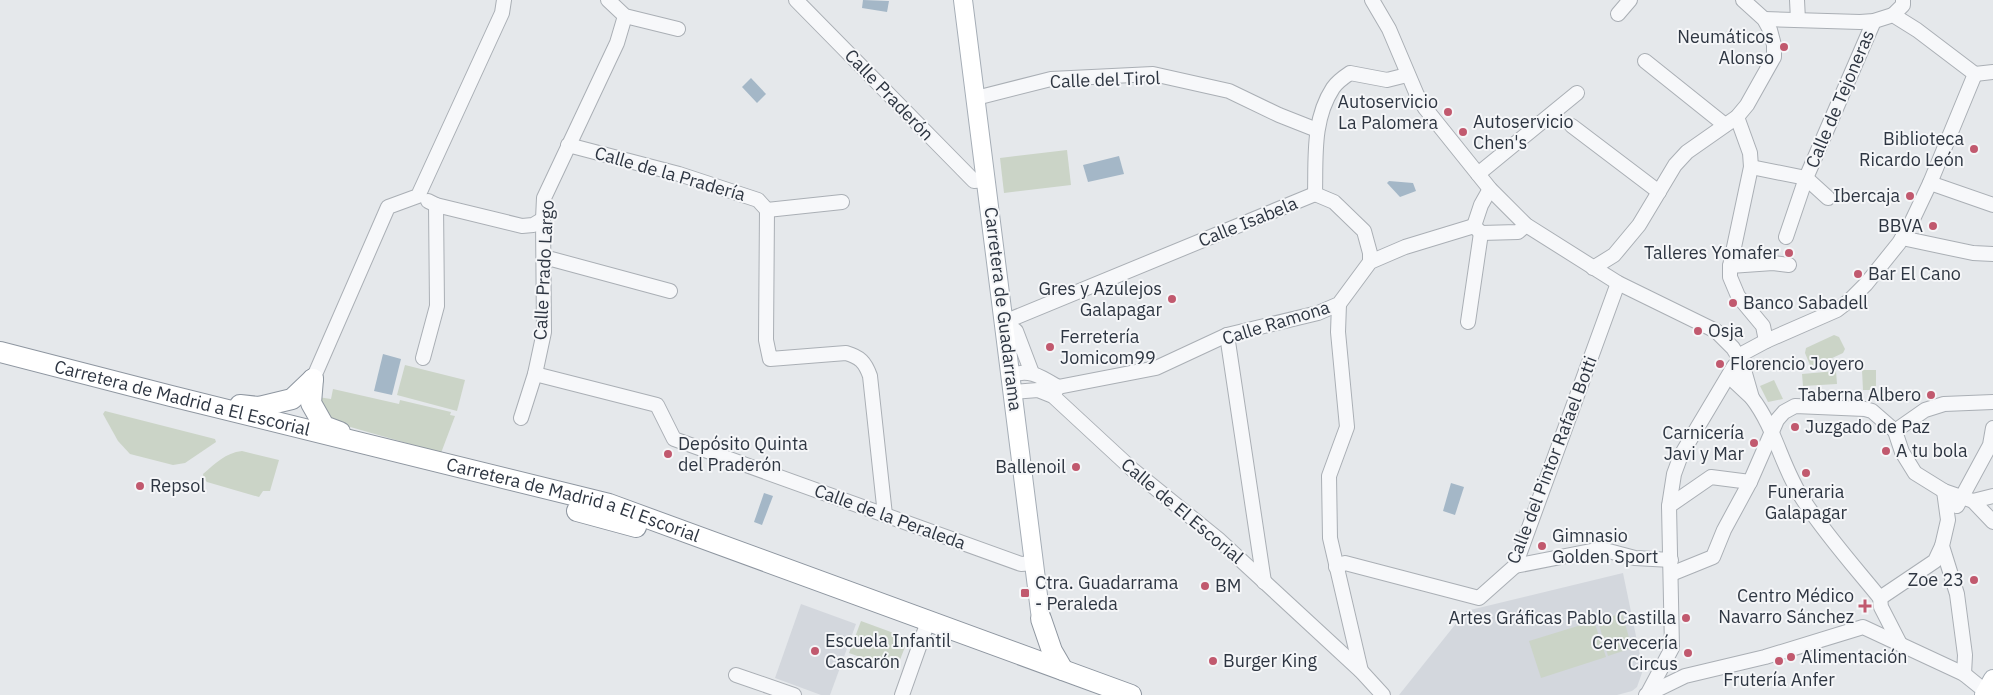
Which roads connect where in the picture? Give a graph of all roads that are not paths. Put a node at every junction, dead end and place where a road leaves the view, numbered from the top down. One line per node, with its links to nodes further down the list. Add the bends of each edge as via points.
1 (504, 0): 35 (street, via 502,13)
2 (608, 0): 12 (street)
3 (796, 0): 30 (street, Calle Praderón, via 974,181)
4 (963, 0): 22 (main road, Carretera de Guadarrama)
5 (1372, 0): 20 (street)
6 (1630, 0): 10 (street)
7 (1743, 0): 13 (street)
8 (1798, 0): 14 (street)
9 (1903, 0): 11 (street, via 1903,5)
10 (1618, 14)
11 (1893, 15): 15 (street); 19 (street)
12 (625, 16): 16 (street); 26 (street, Calle Prado Largo, via 617,44)
13 (1764, 19): 14 (street); 23 (street, via 1774,45 1774,57 1747,105)
14 (1798, 20): 15 (street)
15 (1874, 21): 29 (street, Calle de Tejoneras)
16 (678, 29)
17 (1645, 61): 23 (street)
18 (1993, 72): 19 (street)
19 (1975, 74): 31 (street)
20 (1408, 75): 25 (street, Calle Isabela, via 1387,80 1350,73 1333,87); 28 (street, via 1425,108)
21 (1577, 92): 28 (street)
22 (976, 98): 25 (street, Calle del Tirol, via 1051,79 1153,74 1229,91); 30 (main road, Carretera de Guadarrama)
23 (1731, 121): 27 (street, via 1750,153); 33 (street, via 1687,152)
24 (1572, 126): 33 (street)
25 (1317, 130): 34 (street, Calle Isabela)
26 (568, 146): 40 (street, Calle de la Pradería, via 679,174 758,200); 41 (street, Calle Prado Largo, via 544,198)
27 (1751, 167): 29 (street); 50 (street)
28 (1478, 174): 32 (street)
29 (1806, 178): 36 (street); 44 (street, Calle de Tejoneras)
30 (986, 180): 55 (main road, Carretera de Guadarrama)
31 (1930, 184): 39 (street); 45 (street)
32 (1490, 189): 42 (street); 43 (street, via 1481,205)
33 (1659, 192): 51 (street, via 1614,255)
34 (1315, 194): 48 (street, via 1334,202 1364,231); 55 (street, Calle Isabela)
35 (418, 196): 38 (street); 66 (street, via 388,207)
36 (1828, 198)
37 (842, 202): 40 (street, Calle de la Pradería)
38 (436, 205): 41 (street, via 522,226 533,225); 61 (street, via 437,306)
39 (1993, 205)
40 (767, 210): 83 (street, Calle de la Pradería, via 766,340 770,359 846,354 858,356 866,364)
41 (542, 219): 47 (street, Calle Prado Largo)
42 (1526, 224): 43 (street, via 1518,232); 51 (street)
43 (1478, 229): 48 (street, via 1460,228); 56 (street)
44 (1786, 237)
45 (1902, 238): 46 (street); 58 (street, via 1866,284 1837,310)
46 (1993, 254)
47 (544, 257): 53 (street); 65 (street, Calle Prado Largo, via 544,332)
48 (1370, 262): 54 (street, Calle Ramona)
49 (1789, 265): 50 (street)
50 (1730, 266): 58 (street, via 1730,277 1738,296 1763,326)
51 (1594, 268): 52 (street)
52 (1618, 284): 60 (street, via 1716,332); 89 (street, Calle del Pintor Rafael Botti)
53 (670, 291)
54 (1339, 304): 57 (street, Calle Ramona, via 1318,313); 90 (street, via 1338,332 1347,427 1329,476 1330,538)
55 (1004, 322): 63 (street, via 1016,331); 67 (main road, Carretera de Guadarrama)
56 (1468, 322)
57 (1228, 335): 68 (street, Calle Ramona, via 1156,368); 92 (street)
58 (1766, 341): 60 (street)
59 (0, 352): 69 (highway, Carretera de Madrid a El Escorial)
60 (1738, 356): 64 (street); 71 (street)
61 (423, 358)
62 (0, 365): 95 (highway, Carretera de Madrid a El Escorial, via 600,516)
63 (1032, 373): 67 (street, via 1020,371); 68 (street)
64 (1731, 373): 71 (street, via 1736,383); 82 (street, via 1681,455)
65 (536, 374): 73 (street, Calle Prado Largo); 83 (street, Calle de la Peraleda, via 657,405 674,439)
66 (313, 378): 69 (highway, via 292,399 259,407); 77 (highway, via 311,403 324,426)
67 (1012, 384): 68 (street); 88 (main road, Carretera de Guadarrama)
68 (1055, 391): 92 (street, Calle de El Escorial, via 1105,445 1218,539)
69 (172, 396): 77 (highway, Carretera de Madrid a El Escorial)
70 (1993, 402): 76 (street, via 1944,404 1924,410)
71 (1756, 403): 72 (street); 75 (street)
72 (1795, 406): 75 (street, via 1784,412); 76 (street, via 1872,410)
73 (521, 418)
74 (1993, 428): 81 (street, via 1990,445)
75 (1772, 431): 78 (street); 93 (street, via 1803,501)
76 (1895, 431): 79 (street, via 1902,452 1915,473)
77 (389, 451): 98 (highway, Carretera de Madrid a El Escorial, via 609,504)
78 (1750, 482): 82 (street, via 1711,477); 91 (street, via 1713,557)
79 (1944, 491): 81 (street); 84 (street)
80 (1993, 496): 81 (street)
81 (1968, 500): 84 (street); 85 (street)
82 (1669, 506): 87 (street)
83 (885, 515): 88 (street, Calle de la Peraleda, via 1021,564)
84 (1948, 520): 86 (street)
85 (1993, 522)
86 (1942, 546): 93 (street, via 1935,561); 102 (street, via 1957,594 1965,655)
87 (1670, 560): 89 (street, via 1636,558 1601,549); 91 (street)
88 (1035, 563): 94 (main road, Carretera de Guadarrama)
89 (1515, 566): 90 (street, Calle del Pintor Rafael Botti, via 1479,598 1345,563)
90 (1336, 567): 100 (street)
91 (1671, 574): 97 (street)
92 (1264, 582): 100 (street, Calle de El Escorial)
93 (1880, 598): 96 (street, via 1880,607)
94 (1041, 619): 98 (highway, via 1032,643); 99 (highway, via 1052,651)
95 (925, 630): 107 (street); 108 (highway, Carretera de Madrid a El Escorial)
96 (1900, 644): 102 (street); 103 (street, via 1863,627 1765,657)
97 (1672, 648): 103 (street, via 1671,664); 105 (street)
98 (1017, 653): 99 (highway, Carretera de Madrid a El Escorial)
99 (1063, 670): 109 (highway, Carretera de Madrid a El Escorial)
100 (1360, 671): 110 (street, Calle de El Escorial)
101 (736, 674): 106 (street)
102 (1964, 674): 104 (street)
103 (1685, 676): 105 (street)
104 (1988, 690)
105 (1652, 694)
106 (794, 695)
107 (902, 695)
108 (1101, 695)
109 (1132, 695)
110 (1383, 695)

